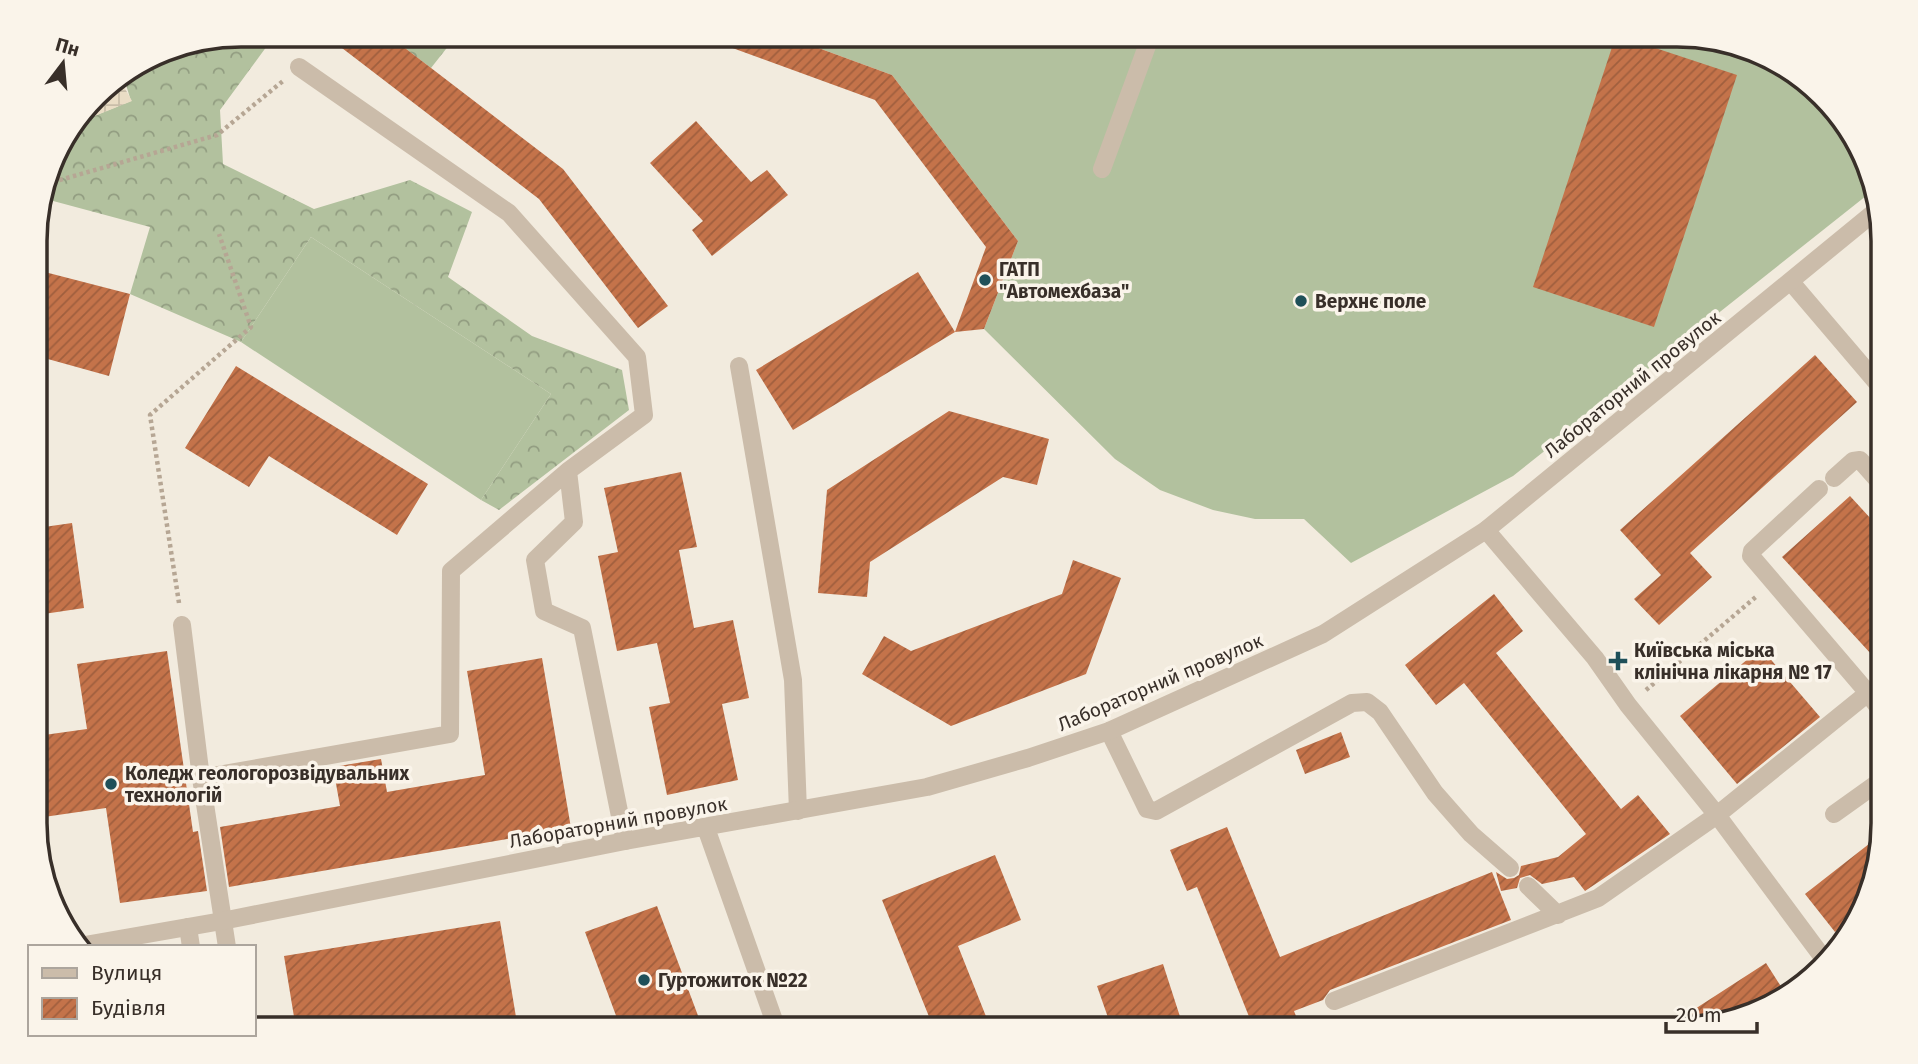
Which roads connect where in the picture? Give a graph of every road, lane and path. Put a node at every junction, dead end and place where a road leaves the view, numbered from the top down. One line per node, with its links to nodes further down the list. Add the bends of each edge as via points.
1 (1147, 47): 3 (street)
2 (299, 67): 4 (path, via 218,135); 10 (street, via 509,213 637,357 644,415)
3 (1102, 169)
4 (57, 181)
5 (1869, 217): 7 (street, Лабораторний провулок)
6 (219, 234): 16 (path, via 251,327 150,415)
7 (1791, 282): 9 (street); 14 (street, Лабораторний провулок)
8 (739, 366): 23 (street, via 793,680)
9 (1870, 376)
10 (568, 471): 21 (street, via 451,571 450,734); 27 (street, via 574,522 536,560 544,611 582,628)
11 (1870, 472): 12 (street, via 1860,460 1853,461)
12 (1833, 478)
13 (1819, 489): 15 (street, via 1752,551 1753,559)
14 (1486, 530): 19 (street, via 1595,658); 20 (street, Лабораторний провулок, via 1323,634)
15 (1774, 582): 17 (street); 19 (path)
16 (182, 625): 21 (street)
17 (1868, 693): 18 (street); 25 (street)
18 (1870, 696)
19 (1628, 705): 25 (street)
20 (1109, 731): 23 (street, Лабораторний провулок, via 927,787); 28 (street, via 1147,809 1156,811 1352,703 1367,702 1380,712 1435,793)
21 (201, 778): 31 (street)
22 (1870, 788): 24 (street)
23 (798, 811): 26 (street, Лабораторний провулок)
24 (1834, 814)
25 (1717, 815): 30 (street, via 1598,898); 36 (street)
26 (706, 828): 27 (street, Лабораторний провулок); 38 (street)
27 (625, 841): 31 (street, Лабораторний провулок)
28 (1510, 869)
29 (1528, 886): 30 (street)
30 (1558, 915): 37 (street)
31 (222, 921): 32 (street, Лабораторний провулок); 35 (street)
32 (188, 928): 33 (street, Лабораторний провулок); 34 (street)
33 (90, 944)
34 (191, 945)
35 (227, 945)
36 (1820, 953)
37 (1334, 1001)
38 (773, 1017)

